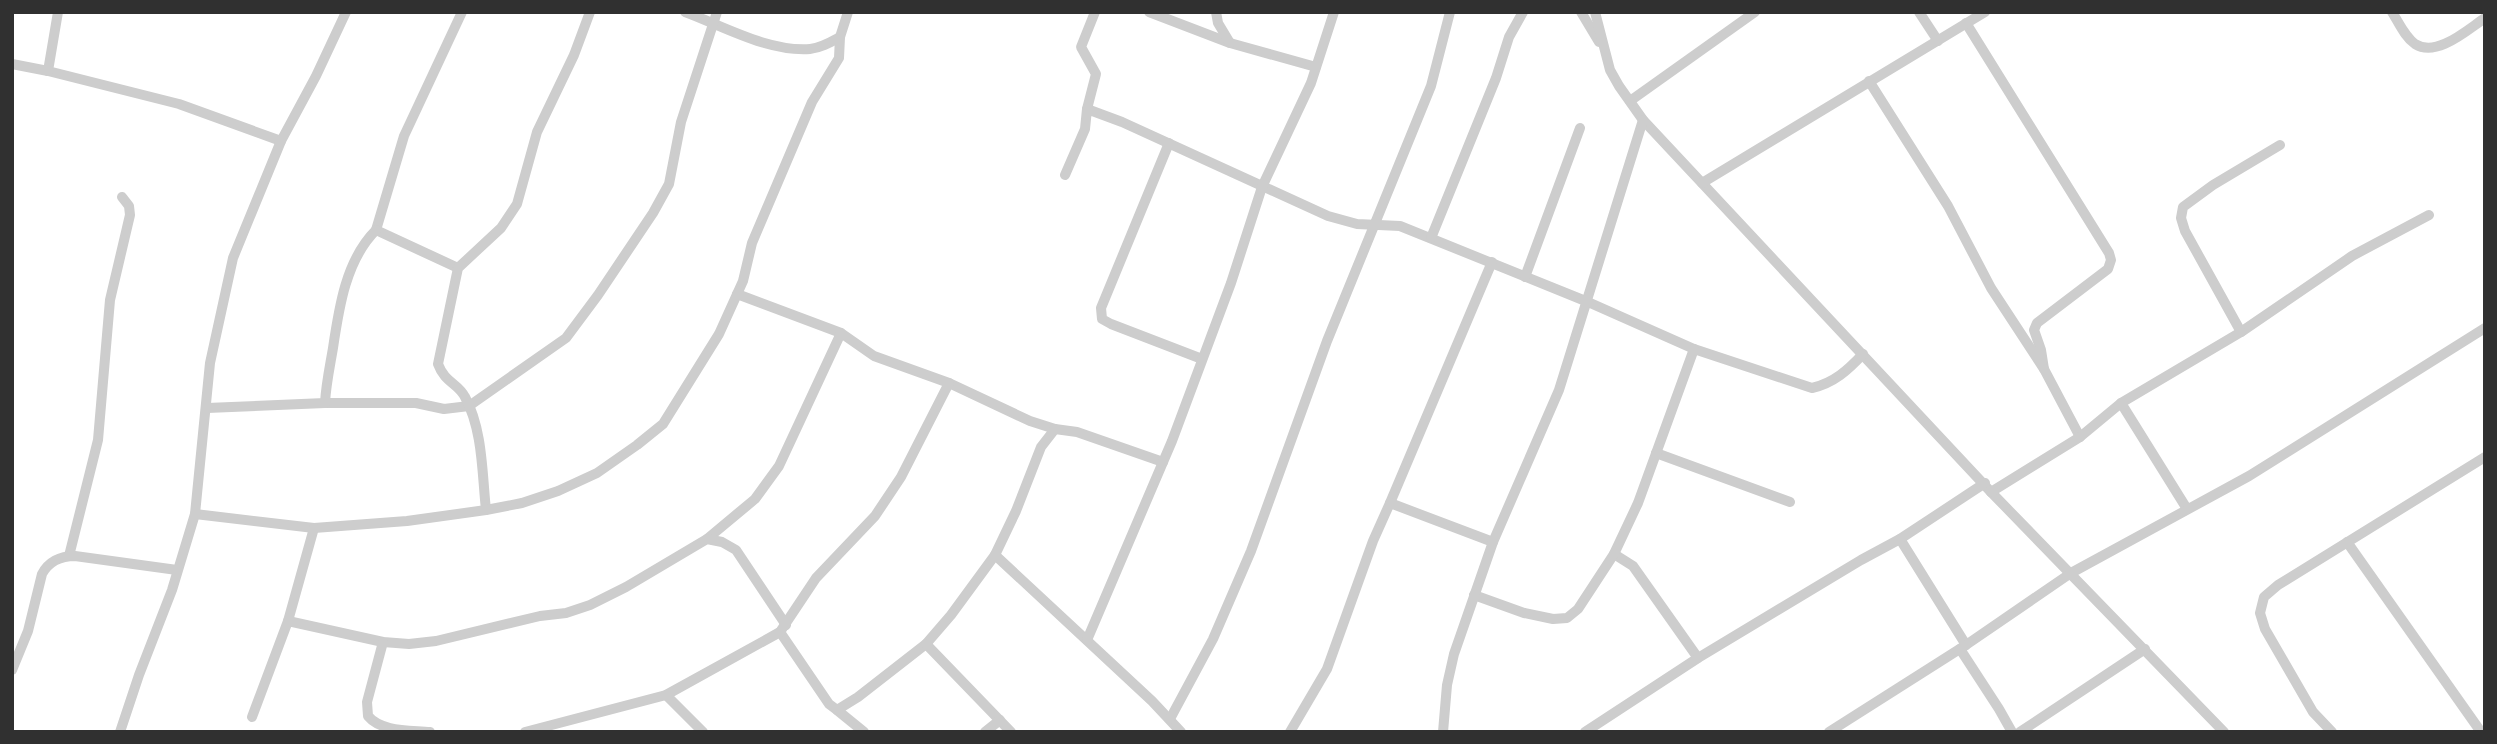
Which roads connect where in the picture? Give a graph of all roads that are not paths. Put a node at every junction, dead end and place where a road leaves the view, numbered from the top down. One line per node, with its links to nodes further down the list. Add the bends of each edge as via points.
1 (58, 12): 29 (street)
2 (345, 12): 35 (street)
3 (462, 12): 44 (street, via 404,136)
4 (590, 12): 47 (street, via 537,132 517,204 501,228)
5 (685, 12): 20 (street)
6 (848, 12): 23 (street)
7 (1095, 12): 32 (street, via 1082,47 1096,74)
8 (1149, 12): 25 (street)
9 (1216, 12): 25 (street)
10 (1334, 12): 28 (street)
11 (1450, 12): 43 (street, via 1431,86)
12 (1523, 12): 45 (street, via 1509,37)
13 (1581, 12): 26 (street)
14 (1595, 12): 26 (street)
15 (1755, 12): 19 (street)
16 (1919, 12): 24 (street)
17 (1985, 12): 22 (street)
18 (2392, 12): 21 (street, via 2409,39 2426,47 2444,44)
19 (1739, 16): 31 (street)
20 (715, 17): 23 (street, via 760,40 793,49 812,49); 61 (street, via 681,122 669,184 653,213 566,338)
21 (2485, 18)
22 (1966, 23): 24 (street); 57 (street, via 2111,260 2108,269 2037,323 2034,330)
23 (840, 37): 49 (street, via 839,58 813,102 752,243)
24 (1938, 41): 30 (street)
25 (1230, 43): 28 (street)
26 (1606, 53): 31 (street)
27 (12, 64): 29 (street)
28 (1316, 66): 40 (street)
29 (48, 71): 35 (street, via 179,104)
30 (1869, 82): 39 (street); 57 (street)
31 (1630, 101): 33 (street)
32 (1087, 110): 36 (street); 38 (street, via 1085,129)
33 (1643, 120): 39 (street); 50 (street)
34 (1580, 128): 48 (street)
35 (281, 141): 62 (street, via 233,258 210,363)
36 (1169, 143): 40 (street); 56 (street, via 1101,308 1102,318)
37 (2280, 145): 52 (street, via 2213,185 2183,207 2180,218)
38 (1065, 176)
39 (1702, 183): 55 (street)
40 (1262, 187): 43 (street, via 1343,221); 56 (street)
41 (122, 197): 81 (street, via 130,215 110,300 97,440)
42 (2429, 215): 52 (street, via 2352,256)
43 (1376, 224): 45 (street, via 1400,226); 97 (street, via 1327,341 1234,595)
44 (376, 230): 47 (street); 59 (street, via 355,259 346,284)
45 (1431, 238): 46 (street)
46 (1492, 262): 48 (street); 70 (street)
47 (458, 268): 61 (street, via 438,364)
48 (1525, 276): 50 (street)
49 (737, 294): 53 (street); 72 (street, via 719,334 663,424 597,472 558,491)
50 (1588, 302): 54 (street); 77 (street, via 1559,390)
51 (2485, 328): 71 (street, via 2249,476)
52 (2241, 332): 60 (street)
53 (841, 333): 58 (street, via 874,356); 75 (street, via 779,466 755,499)
54 (1694, 349): 55 (street, via 1812,388 1837,379); 65 (street)
55 (1863, 354): 68 (street)
56 (1202, 359): 67 (street)
57 (2044, 369): 64 (street)
58 (949, 383): 63 (street); 86 (street, via 901,477 875,516 816,578)
59 (325, 403): 61 (street, via 416,403 444,409); 62 (street)
60 (2121, 403): 64 (street); 71 (street)
61 (469, 406): 72 (street)
62 (207, 408): 73 (street)
63 (1055, 429): 67 (street, via 1077,432); 80 (street, via 1041,447)
64 (2080, 438): 68 (street)
65 (1656, 453): 69 (street); 79 (street)
66 (2485, 457): 78 (street)
67 (1163, 462): 87 (street)
68 (1988, 488): 76 (street); 83 (street)
69 (1790, 502)
70 (1390, 503): 77 (street); 109 (street, via 1327,669)
71 (2187, 509): 83 (street)
72 (486, 510): 74 (street)
73 (195, 514): 74 (street); 82 (street)
74 (314, 528): 85 (street)
75 (706, 539): 86 (street, via 736,550); 88 (street, via 617,591 566,613 436,641)
76 (1900, 539): 90 (street); 92 (street)
77 (1493, 542): 84 (street)
78 (2347, 542): 115 (street, via 2278,584 2264,597 2260,613 2312,712); 116 (street)
79 (1614, 554): 84 (street, via 1578,609 1567,618 1536,616); 92 (street, via 1633,566)
80 (995, 555): 87 (street); 89 (street)
81 (69, 556): 82 (street); 93 (street, via 53,561 41,575)
82 (177, 570): 102 (street)
83 (2071, 573): 90 (street); 91 (street)
84 (1474, 595): 110 (street, via 1447,685)
85 (288, 621): 88 (street); 96 (street)
86 (783, 629): 94 (street); 95 (street)
87 (1087, 640): 97 (street)
88 (383, 642): 103 (street, via 367,702 368,716 383,726)
89 (926, 644): 95 (street); 98 (street)
90 (1963, 647): 112 (street); 113 (street)
91 (2146, 649): 101 (street); 114 (street)
92 (1698, 658): 111 (street)
93 (12, 670)
94 (666, 695): 99 (street); 105 (street)
95 (837, 710): 106 (street)
96 (252, 717)
97 (1170, 719): 100 (street)
98 (1000, 720): 107 (street); 108 (street)
99 (570, 727): 104 (street)
100 (1180, 731)
101 (2221, 731)
102 (120, 732)
103 (429, 732)
104 (525, 732)
105 (703, 732)
106 (864, 732)
107 (985, 732)
108 (1011, 732)
109 (1290, 732)
110 (1443, 732)
111 (1585, 732)
112 (1829, 732)
113 (2012, 732)
114 (2020, 732)
115 (2332, 732)
116 (2481, 732)

